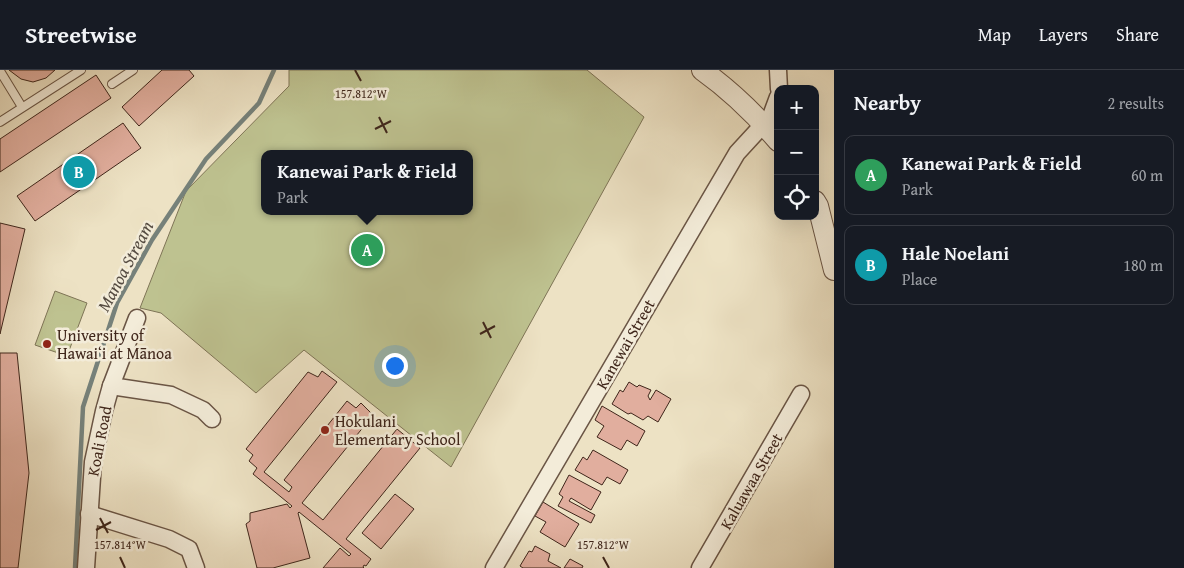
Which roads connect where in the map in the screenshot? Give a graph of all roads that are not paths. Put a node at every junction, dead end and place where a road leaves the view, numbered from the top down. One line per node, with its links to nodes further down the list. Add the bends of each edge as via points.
1 (0, 70): 8 (lane)
2 (81, 70): 8 (lane)
3 (133, 70): 6 (lane)
4 (702, 70): 11 (street)
5 (778, 70): 7 (street)
6 (112, 84)
7 (778, 85)
8 (22, 107): 10 (lane)
9 (774, 110): 11 (street, Kanewai Street)
10 (0, 122)
11 (763, 124): 12 (street); 22 (street, Kanewai Street, via 737,153)
12 (774, 136)
13 (819, 210): 14 (street)
14 (834, 270)
15 (137, 318): 16 (street, Koali Road)
16 (111, 386): 18 (street, via 171,395 203,410); 19 (street, Koali Road, via 93,462)
17 (801, 394): 23 (street, Kaluawaa Street)
18 (212, 419)
19 (89, 514): 20 (street, Koali Road); 21 (street, via 169,539 189,549)
20 (86, 568)
21 (196, 568)
22 (494, 568)
23 (700, 568)

